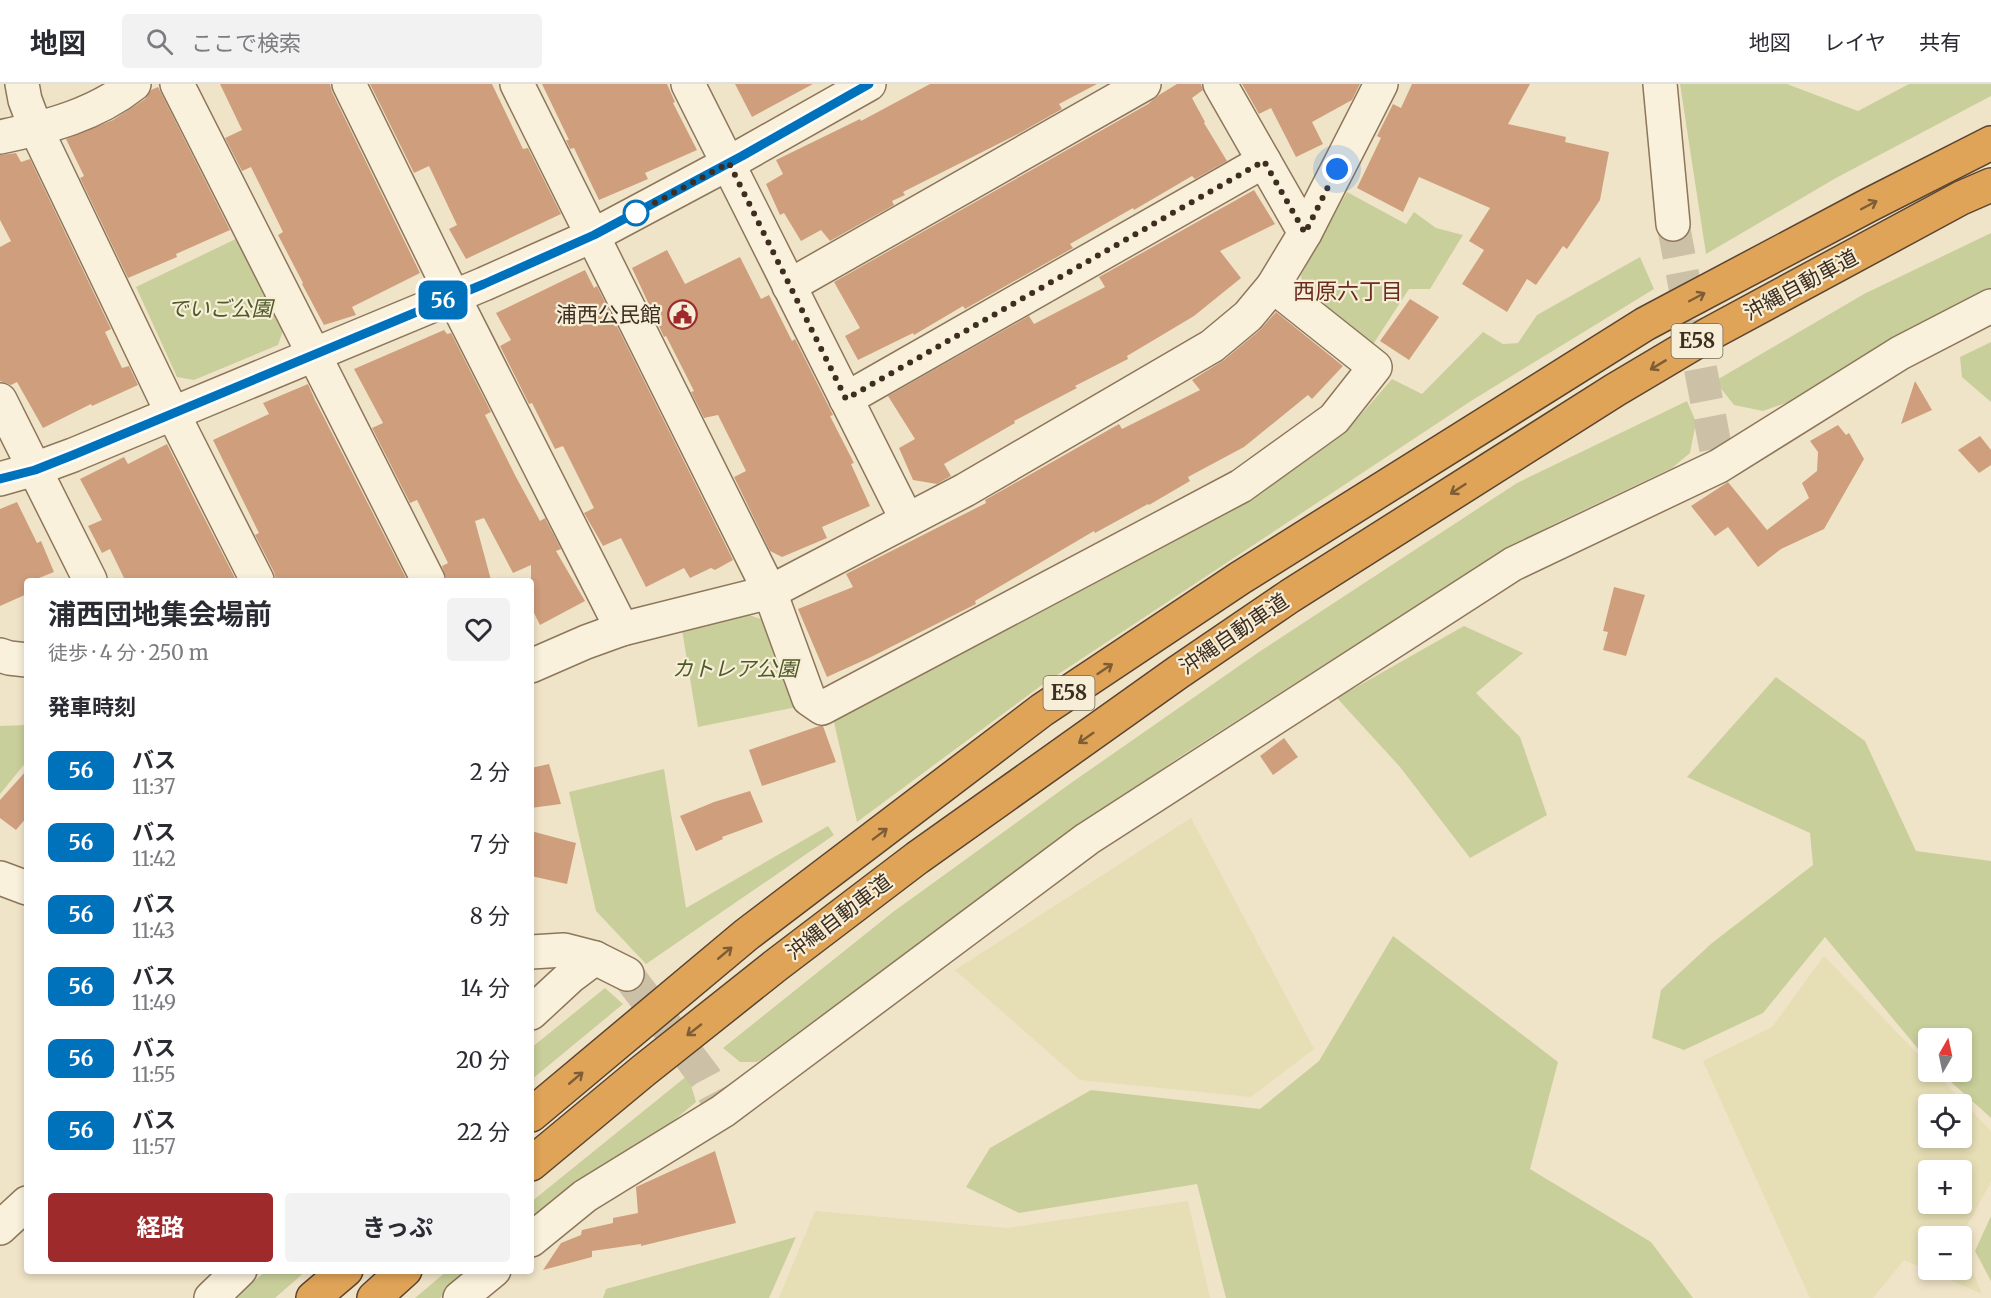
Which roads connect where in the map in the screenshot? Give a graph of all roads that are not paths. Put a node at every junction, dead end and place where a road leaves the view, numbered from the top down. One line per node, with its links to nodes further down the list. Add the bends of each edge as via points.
1 (22, 84): 12 (street)
2 (134, 84): 12 (street, via 82,115)
3 (177, 84): 26 (street)
4 (349, 84): 24 (street)
5 (517, 84): 21 (street)
6 (688, 84): 16 (street)
7 (869, 84): 16 (street)
8 (1144, 84): 22 (street)
9 (1220, 84): 15 (street)
10 (1381, 84): 20 (street)
11 (1660, 84): 19 (street)
12 (36, 129): 13 (street); 29 (street)
13 (0, 137)
14 (1991, 143): 47 (highway, 沖縄自動車道 / E58, one-way to 14, via 746,935 1042,710 1240,578 1645,324)
15 (1264, 161): 20 (street); 27 (street)
16 (729, 163): 21 (street); 22 (street)
17 (1991, 185): 18 (highway, 沖縄自動車道 / E58)
18 (1976, 196): 48 (highway, 沖縄自動車道 / E58, one-way to 48, via 1711,333 1290,596 908,865 722,1008)
19 (1673, 224)
20 (1305, 233): 23 (street)
21 (594, 235): 24 (street); 36 (street)
22 (789, 286): 27 (street)
23 (1273, 286): 32 (street, via 1248,316 1212,346); 36 (street, via 1375,367 1334,419 1241,486 822,708 809,699)
24 (453, 296): 26 (street); 37 (street)
25 (1991, 306): 51 (street, via 1900,353 1719,466 1513,564 1087,839 723,1111 585,1196)
26 (314, 356): 29 (street); 35 (street)
27 (846, 399): 32 (street)
28 (0, 400): 30 (street)
29 (173, 413): 30 (street); 34 (street)
30 (35, 470): 31 (street); 33 (street)
31 (0, 479)
32 (907, 520): 36 (street)
33 (89, 578)
34 (256, 578)
35 (427, 578)
36 (770, 592): 37 (street)
37 (621, 630): 40 (street)
38 (0, 655): 39 (street)
39 (24, 660)
40 (534, 665)
41 (0, 878): 42 (street)
42 (24, 887)
43 (534, 952): 44 (street, via 564,950)
44 (595, 958): 45 (street); 46 (street)
45 (627, 974)
46 (534, 1010)
47 (534, 1112)
48 (534, 1162)
49 (24, 1206): 50 (street)
50 (0, 1228)
51 (534, 1238)
52 (236, 1274): 56 (street)
53 (341, 1274): 57 (highway)
54 (401, 1274): 58 (highway)
55 (489, 1274): 59 (street)
56 (211, 1298)
57 (313, 1298)
58 (374, 1298)
59 (460, 1298)

